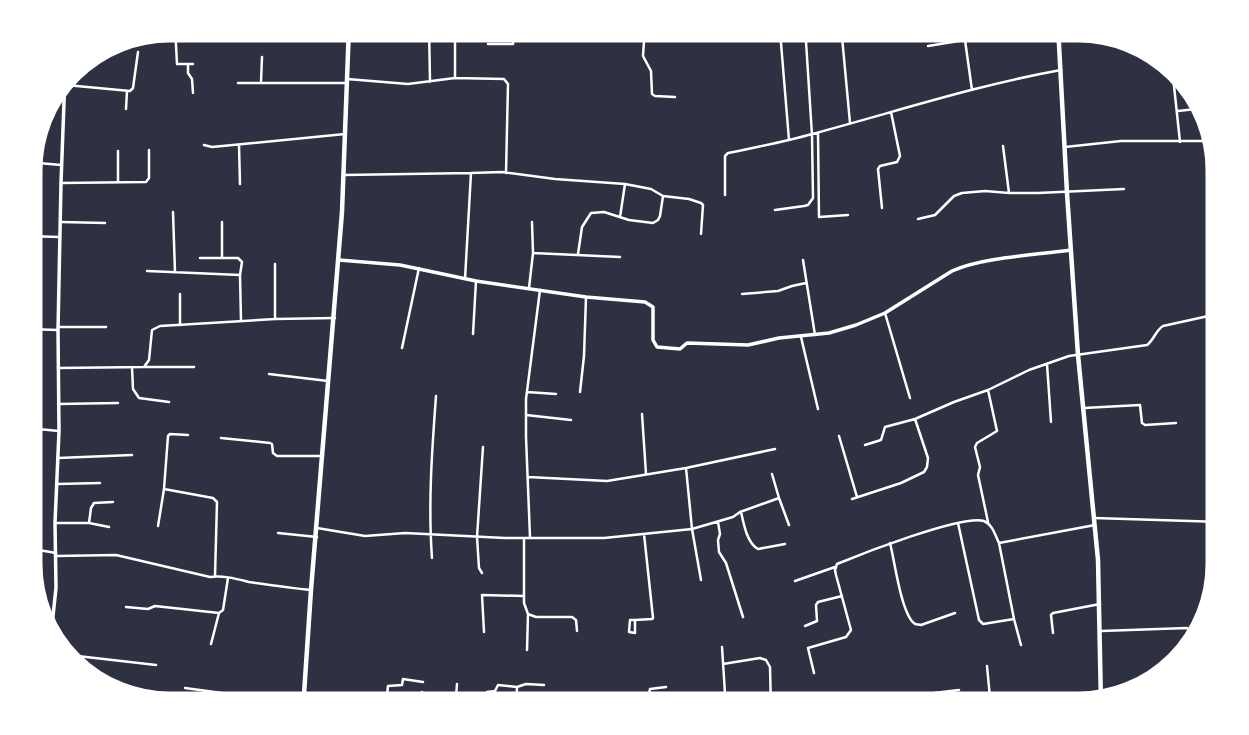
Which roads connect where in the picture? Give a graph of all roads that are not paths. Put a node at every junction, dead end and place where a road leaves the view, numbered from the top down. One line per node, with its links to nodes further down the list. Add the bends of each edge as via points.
1 (644, 38): 30 (street, via 643,56 651,71 653,96)
2 (781, 38): 39 (street)
3 (806, 38): 38 (street)
4 (842, 38): 35 (street)
5 (1059, 38): 18 (main road)
6 (175, 39): 16 (street, via 177,64)
7 (349, 39): 21 (main road)
8 (429, 39): 22 (street)
9 (455, 39): 19 (street)
10 (514, 39): 12 (street, via 513,44)
11 (964, 40): 13 (street); 26 (street)
12 (488, 44)
13 (928, 46)
14 (138, 51): 27 (street, via 133,88)
15 (261, 57): 24 (street)
16 (188, 64): 17 (street); 29 (street)
17 (193, 64)
18 (1061, 71): 26 (street); 45 (main road)
19 (455, 78): 22 (street); 51 (street, via 507,81)
20 (1174, 79): 33 (street)
21 (347, 81): 22 (street); 24 (street); 37 (main road)
22 (430, 82)
23 (238, 83): 24 (street)
24 (261, 83)
25 (68, 87): 27 (street)
26 (972, 90): 34 (street)
27 (127, 91): 31 (street)
28 (64, 93): 49 (street)
29 (193, 93)
30 (675, 97)
31 (126, 109)
32 (1195, 109): 33 (street)
33 (1178, 111): 41 (street)
34 (891, 112): 35 (street); 62 (street, via 900,156 897,162 878,169)
35 (850, 123): 36 (street)
36 (818, 133): 38 (street); 65 (street, via 819,217)
37 (345, 134): 43 (street); 52 (main road)
38 (812, 135): 39 (street); 63 (street, via 813,198 808,205)
39 (789, 140): 61 (street, via 725,156)
40 (1207, 141): 41 (street)
41 (1180, 142): 45 (street, via 1121,141)
42 (204, 145): 43 (street)
43 (239, 145): 55 (street)
44 (1003, 146): 59 (street)
45 (1065, 147): 58 (main road)
46 (149, 150): 53 (street, via 149,178)
47 (118, 151): 53 (street)
48 (39, 163): 49 (street)
49 (61, 165): 54 (street)
50 (471, 173): 51 (street); 52 (street); 88 (street)
51 (506, 173): 56 (street)
52 (344, 175): 81 (main road)
53 (118, 181): 54 (street)
54 (61, 183): 68 (street)
55 (240, 184)
56 (625, 184): 60 (street); 66 (street)
57 (1124, 189): 58 (street)
58 (1067, 192): 59 (street); 75 (main road)
59 (1009, 193): 67 (street, via 954,196 935,215)
60 (663, 195): 66 (street, via 655,223); 72 (street, via 703,205)
61 (724, 195)
62 (883, 208)
63 (775, 210)
64 (173, 212): 86 (street)
65 (848, 215)
66 (620, 218): 77 (street, via 592,213 582,227)
67 (918, 219)
68 (61, 222): 71 (street); 74 (street)
69 (222, 222): 78 (street)
70 (532, 222): 76 (street)
71 (105, 223)
72 (701, 234)
73 (38, 236): 74 (street)
74 (60, 237): 103 (street)
75 (1070, 250): 96 (street, via 952,271); 109 (main road)
76 (533, 253): 77 (street); 91 (street)
77 (578, 254): 79 (street)
78 (222, 257): 80 (street); 87 (street, via 242,262)
79 (620, 257)
80 (200, 258)
81 (339, 260): 84 (street); 98 (main road)
82 (803, 260): 90 (street)
83 (275, 264): 99 (street)
84 (419, 268): 88 (street); 108 (street)
85 (147, 271): 86 (street)
86 (175, 272): 87 (street)
87 (240, 275): 100 (street)
88 (465, 279): 89 (street)
89 (476, 281): 91 (street); 105 (street)
90 (806, 282): 94 (street, via 778,291); 106 (street)
91 (529, 289): 92 (street)
92 (540, 290): 95 (street); 118 (street)
93 (180, 294): 101 (street)
94 (742, 294)
95 (586, 297): 107 (street, via 652,305 654,343 660,348 680,349 687,343 744,345); 119 (street)
96 (885, 313): 106 (street); 122 (street)
97 (1210, 316): 109 (street, via 1163,326 1147,345)
98 (335, 318): 99 (street); 116 (main road)
99 (275, 319): 100 (street)
100 (240, 321): 101 (street)
101 (180, 325): 112 (street, via 152,330)
102 (106, 327): 103 (street)
103 (58, 328): 104 (street); 114 (street)
104 (38, 329)
105 (473, 334)
106 (815, 335): 107 (street)
107 (801, 337): 127 (street)
108 (402, 348)
109 (1078, 355): 110 (street); 126 (main road)
110 (1047, 364): 117 (street); 132 (street)
111 (132, 367): 112 (street); 114 (street); 123 (street, via 133,389 139,398)
112 (144, 367): 113 (street)
113 (194, 367)
114 (58, 368): 125 (street)
115 (269, 374): 116 (street)
116 (328, 380): 143 (main road)
117 (988, 390): 130 (street); 163 (street, via 997,431 975,447)
118 (527, 391): 120 (street); 129 (street)
119 (580, 392)
120 (556, 394)
121 (436, 396): 171 (street)
122 (910, 398)
123 (169, 402)
124 (118, 403): 125 (street)
125 (58, 404): 135 (street)
126 (1084, 408): 133 (street, via 1140,405 1142,424); 157 (main road)
127 (818, 409)
128 (642, 414): 146 (street)
129 (526, 415): 131 (street); 148 (street)
130 (915, 419): 139 (street, via 885,427 883,439); 152 (street, via 927,467 901,483)
131 (571, 420)
132 (1051, 422)
133 (1176, 423)
134 (38, 429): 135 (street)
135 (59, 430): 144 (street)
136 (188, 435): 151 (street, via 169,435)
137 (839, 436): 152 (street)
138 (221, 438): 143 (street, via 268,442 278,456)
139 (865, 445)
140 (483, 447): 174 (street)
141 (775, 449): 145 (street)
142 (132, 455): 144 (street)
143 (323, 456): 168 (main road)
144 (58, 458): 150 (street)
145 (686, 468): 146 (street); 169 (street)
146 (646, 474): 148 (street, via 607,481)
147 (772, 474): 153 (street)
148 (528, 477): 175 (street)
149 (100, 483): 150 (street)
150 (57, 484): 160 (street)
151 (164, 489): 166 (street); 185 (street, via 217,502)
152 (858, 497): 154 (street)
153 (779, 498): 156 (street); 164 (street)
154 (852, 499)
155 (113, 502): 161 (street, via 94,503)
156 (740, 512): 158 (street); 178 (street, via 754,548)
157 (1094, 517): 159 (street); 165 (main road)
158 (718, 522): 169 (street); 197 (street, via 719,552)
159 (1210, 522)
160 (55, 523): 161 (street); 181 (street)
161 (89, 523): 167 (street)
162 (958, 523): 163 (street); 179 (street); 198 (street, via 979,620 983,624)
163 (988, 523): 177 (street)
164 (789, 525)
165 (1095, 525): 177 (street); 192 (main road)
166 (158, 526)
167 (109, 527)
168 (317, 528): 171 (street, via 365,536); 173 (main road)
169 (692, 529): 172 (street); 187 (street)
170 (278, 533): 173 (street)
171 (430, 533): 174 (street); 182 (street)
172 (644, 534): 175 (street, via 593,539); 199 (street, via 653,618)
173 (317, 537): 189 (main road)
174 (477, 537): 176 (street); 184 (street)
175 (530, 537): 176 (street)
176 (524, 538): 190 (street)
177 (999, 543): 198 (street)
178 (785, 544)
179 (890, 544): 183 (street); 194 (street, via 911,620 921,625)
180 (38, 551): 181 (street)
181 (56, 555): 185 (street, via 116,555); 200 (street)
182 (432, 558)
183 (835, 567): 188 (street); 191 (street)
184 (482, 573)
185 (215, 576): 186 (street)
186 (228, 578): 189 (street); 195 (street)
187 (701, 580)
188 (795, 581)
189 (312, 590): 229 (main road)
190 (524, 596): 196 (street); 204 (street, via 482,595)
191 (842, 596): 201 (street, via 818,602 817,621); 215 (street, via 850,633 808,648)
192 (1100, 604): 203 (main road); 206 (street, via 1053,613)
193 (126, 607): 195 (street)
194 (955, 612)
195 (219, 613): 207 (street)
196 (528, 614): 202 (street, via 572,617); 210 (street)
197 (743, 617)
198 (1014, 619): 208 (street)
199 (635, 620)
200 (52, 623)
201 (805, 626)
202 (577, 631)
203 (1101, 631): 205 (street, via 1187,628); 226 (main road)
204 (484, 632)
205 (1192, 632)
206 (1053, 634)
207 (211, 644)
208 (1021, 645)
209 (722, 647): 212 (street)
210 (527, 650)
211 (75, 656): 213 (street)
212 (723, 664): 235 (street); 236 (street, via 760,658 768,662)
213 (156, 665)
214 (987, 666): 238 (street)
215 (814, 673)
216 (423, 682): 230 (street, via 403,679 402,685 388,686)
217 (457, 684): 232 (street)
218 (544, 685): 219 (street)
219 (517, 687): 224 (street, via 498,685); 233 (street)
220 (666, 687): 234 (street, via 650,689)
221 (185, 688): 228 (street)
222 (959, 690): 225 (street)
223 (422, 692): 231 (street)
224 (487, 692)
225 (936, 693): 227 (street); 237 (street)
226 (1101, 694)
227 (909, 695)
228 (226, 696)
229 (304, 696)
230 (386, 696)
231 (422, 696)
232 (456, 696)
233 (517, 696)
234 (649, 696)
235 (725, 696)
236 (771, 696)
237 (936, 696)
238 (990, 696)

